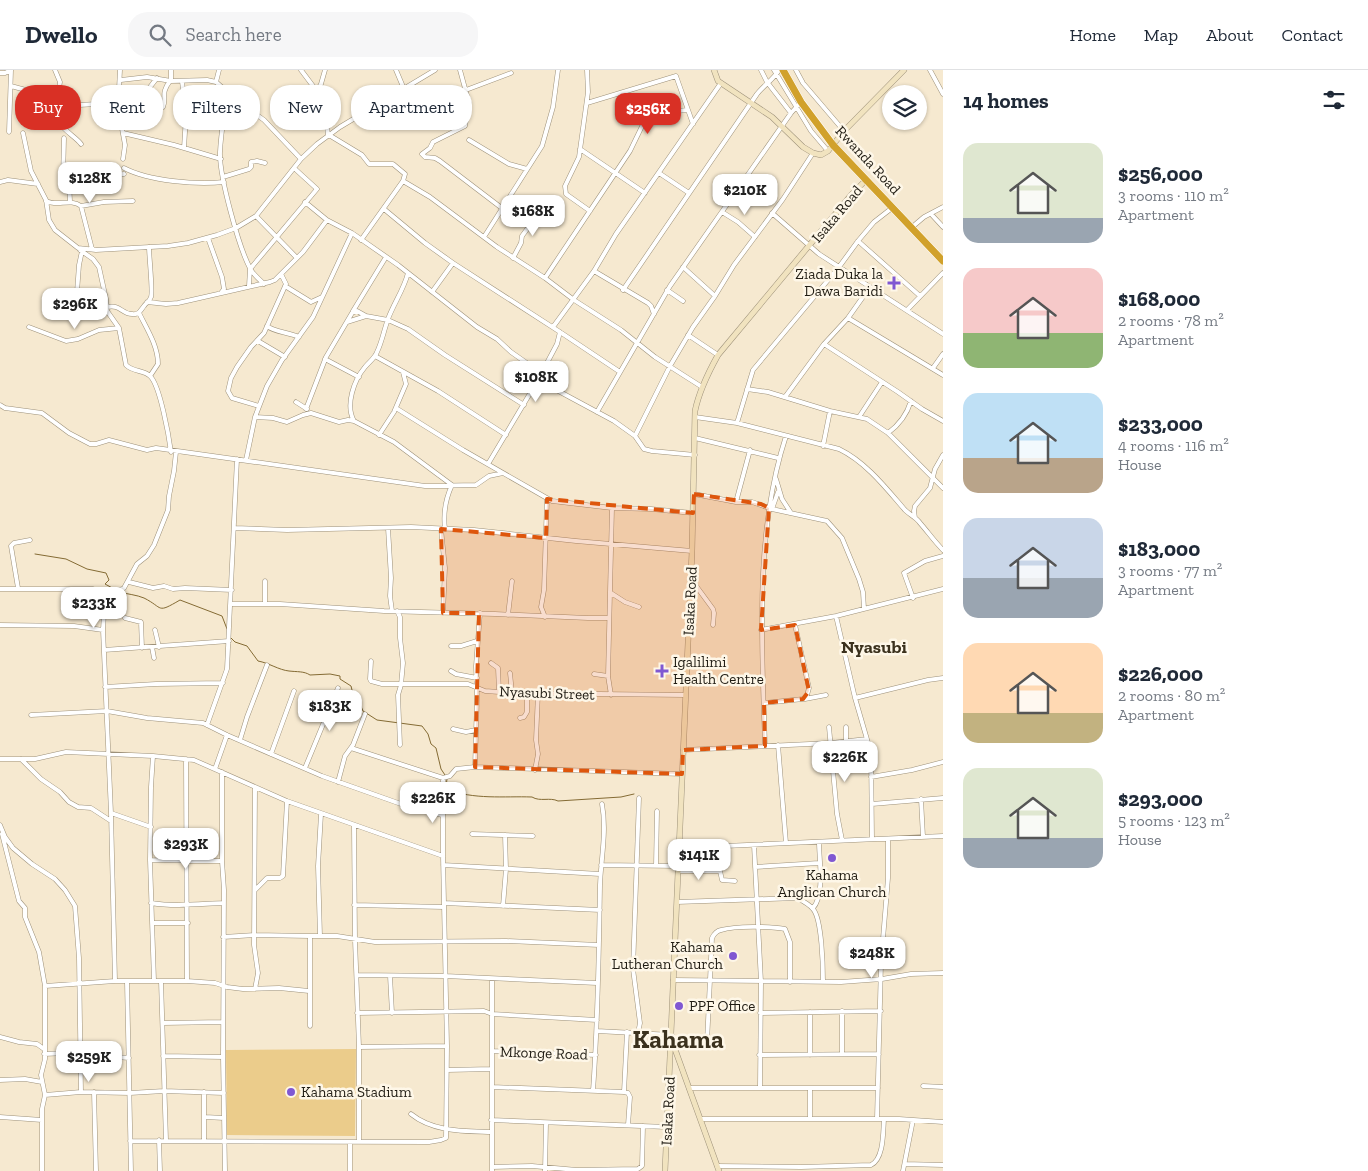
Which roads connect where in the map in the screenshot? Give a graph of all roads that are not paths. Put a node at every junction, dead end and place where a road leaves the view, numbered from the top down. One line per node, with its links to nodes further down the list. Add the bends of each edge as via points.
1 (11, 70): 21 (street); 40 (street)
2 (55, 70): 31 (street)
3 (120, 70): 25 (street)
4 (171, 70): 26 (street)
5 (219, 70): 28 (street)
6 (301, 70): 35 (street)
7 (325, 70): 36 (street)
8 (396, 70): 37 (street)
9 (435, 70): 38 (street)
10 (460, 70): 39 (street)
11 (558, 70): 77 (street, via 544,143)
12 (587, 70): 45 (street)
13 (714, 70): 30 (street)
14 (761, 70): 29 (street)
15 (774, 70): 23 (street)
16 (779, 70): 23 (street)
17 (783, 70): 46 (highway, Rwanda Road)
18 (797, 70): 59 (street, via 803,83)
19 (904, 70): 59 (street)
20 (930, 70): 43 (street)
21 (0, 73)
22 (511, 73): 42 (street)
23 (776, 76): 29 (street); 46 (street)
24 (157, 78): 25 (street); 26 (street); 33 (street)
25 (121, 80): 32 (street)
26 (170, 81): 27 (street); 47 (street, via 164,91)
27 (182, 81): 28 (street); 67 (street, via 186,116)
28 (216, 82): 34 (street)
29 (767, 82): 44 (street); 49 (street)
30 (721, 83): 44 (street); 52 (street)
31 (60, 85)
32 (120, 85)
33 (152, 85)
34 (219, 85)
35 (312, 85)
36 (321, 85)
37 (402, 85)
38 (411, 85)
39 (464, 85)
40 (11, 86): 41 (street); 60 (street)
41 (15, 87)
42 (472, 88)
43 (943, 94)
44 (752, 102): 53 (street); 88 (street)
45 (587, 103): 48 (street, via 676,76); 69 (street)
46 (799, 105): 49 (street); 68 (highway, Rwanda Road)
47 (163, 106)
48 (688, 110): 52 (street); 78 (street, via 649,114)
49 (791, 113): 53 (street)
50 (260, 117): 73 (street)
51 (351, 122): 63 (street)
52 (693, 124): 79 (street)
53 (783, 127): 70 (street); 100 (street)
54 (66, 130): 66 (street)
55 (123, 130): 62 (street)
56 (223, 130): 72 (street)
57 (327, 130): 63 (street)
58 (457, 130): 97 (street, via 432,142 422,154 435,158)
59 (844, 131): 68 (street)
60 (9, 132)
61 (22, 132): 86 (street, via 31,171)
62 (123, 133): 67 (street); 71 (street, via 125,148)
63 (328, 136): 73 (street); 84 (street, via 362,155 370,164 397,166 405,174)
64 (64, 138): 85 (street, via 64,179)
65 (469, 140): 77 (street, via 509,164)
66 (81, 144)
67 (184, 148): 72 (street)
68 (831, 148): 70 (street, via 821,154); 82 (highway, Rwanda Road)
69 (580, 149): 78 (street); 99 (street, via 564,191)
70 (813, 153): 101 (street)
71 (122, 159)
72 (220, 159): 81 (street)
73 (301, 159): 76 (street)
74 (265, 163): 81 (street, via 251,162 249,169)
75 (124, 168): 81 (street, via 155,178 207,184)
76 (294, 168): 92 (street, via 317,188); 103 (street)
77 (527, 169): 97 (street)
78 (615, 173): 87 (street); 99 (street)
79 (660, 173): 87 (street); 88 (street)
80 (124, 174): 85 (street, via 102,177 74,175)
81 (223, 180): 106 (street)
82 (866, 180): 95 (highway, Rwanda Road); 116 (street, Isaka Road)
83 (0, 182): 86 (street)
84 (403, 182): 96 (street); 110 (street, via 430,197)
85 (70, 183): 91 (street)
86 (38, 184): 89 (street)
87 (646, 193): 128 (street)
88 (689, 193): 137 (street)
89 (46, 201): 91 (street, via 56,204); 117 (street, via 47,215 53,227)
90 (133, 201): 93 (street)
91 (70, 202): 93 (street)
92 (305, 202): 104 (street); 109 (street)
93 (81, 206): 118 (street)
94 (943, 207): 102 (street)
95 (893, 208): 107 (highway, Rwanda Road); 114 (street, via 874,222)
96 (384, 209): 113 (street); 124 (street)
97 (503, 209): 110 (street)
98 (542, 209): 122 (street, via 522,236)
99 (590, 211): 132 (street)
100 (722, 212): 111 (street); 127 (street)
101 (772, 213): 111 (street); 116 (street)
102 (931, 214): 105 (street); 107 (street)
103 (256, 216): 106 (street); 109 (street)
104 (328, 220): 108 (street); 121 (street)
105 (943, 227)
106 (236, 228): 112 (street); 126 (street)
107 (912, 228): 123 (highway, Rwanda Road)
108 (352, 233): 113 (street); 142 (street)
109 (277, 237): 121 (street); 126 (street)
110 (484, 237): 122 (street)
111 (755, 237): 143 (street)
112 (208, 238): 115 (street); 140 (street, via 222,277 224,290)
113 (361, 240): 120 (street)
114 (858, 241): 125 (street); 144 (street)
115 (149, 247): 118 (street); 147 (street, via 152,291)
116 (810, 247): 125 (street); 169 (street, Isaka Road)
117 (78, 248): 118 (street); 119 (street)
118 (92, 249)
119 (82, 251): 141 (street, via 77,292); 148 (street, via 98,267)
120 (386, 257): 129 (street); 151 (street)
121 (297, 258): 131 (street)
122 (513, 258): 132 (street)
123 (943, 261)
124 (453, 264): 139 (street); 159 (street)
125 (840, 266): 136 (street); 184 (street, via 753,370)
126 (250, 268): 133 (street); 134 (street)
127 (683, 268): 138 (street); 143 (street)
128 (594, 271): 137 (street); 145 (street)
129 (408, 273): 139 (street); 155 (street)
130 (943, 273): 144 (street)
131 (282, 274): 133 (street); 135 (street)
132 (545, 278): 145 (street)
133 (264, 284): 134 (street)
134 (248, 286): 140 (street)
135 (285, 286): 142 (street, via 311,302); 157 (street)
136 (870, 287): 149 (street); 154 (street)
137 (623, 290): 152 (street, via 648,303)
138 (667, 290): 146 (street); 152 (street)
139 (432, 292): 177 (street)
140 (221, 293): 147 (street, via 171,304)
141 (69, 296)
142 (323, 296): 164 (street)
143 (715, 296): 163 (street)
144 (920, 296): 149 (street)
145 (574, 300): 159 (street); 166 (street)
146 (682, 301)
147 (147, 302): 150 (street)
148 (107, 307): 150 (street, via 116,306 131,314); 160 (street)
149 (907, 310): 162 (street)
150 (139, 313): 179 (street, via 156,347 158,364)
151 (352, 313): 153 (street, via 358,311); 156 (street)
152 (654, 314): 166 (street)
153 (366, 316): 155 (street); 156 (street)
154 (848, 318): 167 (street); 174 (street)
155 (388, 320): 170 (street); 189 (street, via 408,329)
156 (347, 322): 172 (street)
157 (268, 326): 164 (street); 165 (street)
158 (29, 327): 160 (street, via 66,341 100,330)
159 (553, 327): 161 (street)
160 (119, 328): 179 (street, via 126,365)
161 (560, 332): 176 (street); 177 (street)
162 (943, 334)
163 (688, 335): 169 (street); 173 (street)
164 (298, 337): 171 (street)
165 (258, 341): 171 (street); 190 (street, via 237,367 228,394)
166 (637, 344): 173 (street); 176 (street)
167 (824, 344): 182 (street); 185 (street)
168 (943, 354): 174 (street)
169 (718, 355): 183 (street, Isaka Road)
170 (375, 356): 175 (street); 180 (street)
171 (284, 357): 190 (street, via 267,386)
172 (325, 359): 180 (street); 192 (street)
173 (670, 366): 183 (street); 205 (street)
174 (933, 368): 178 (street)
175 (403, 372): 191 (street, via 406,382); 204 (street)
176 (620, 372): 194 (street)
177 (541, 373): 181 (street)
178 (943, 375)
179 (150, 376): 210 (street, via 156,385)
180 (359, 377): 199 (street, via 351,402 350,412)
181 (538, 380): 189 (street); 194 (street)
182 (882, 382): 186 (street); 198 (street)
183 (702, 386): 197 (street, Isaka Road)
184 (747, 389): 185 (street); 201 (street)
185 (785, 397): 193 (street)
186 (910, 401): 200 (street); 202 (street, via 900,422)
187 (296, 402): 192 (street)
188 (0, 405): 210 (street, via 42,413 90,444 109,440 147,450 154,448)
189 (524, 405): 204 (street)
190 (260, 406): 196 (street)
191 (396, 408): 203 (street); 216 (street)
192 (306, 409): 195 (street)
193 (830, 411): 198 (street); 208 (street)
194 (597, 412): 205 (street)
195 (313, 413): 196 (street, via 287,422); 199 (street, via 339,422)
196 (255, 417): 215 (street)
197 (695, 417): 201 (street); 207 (street, Isaka Road)
198 (860, 417): 202 (street)
199 (354, 421): 203 (street)
200 (943, 421)
201 (737, 423): 206 (street)
202 (888, 433): 219 (street)
203 (380, 434): 220 (street)
204 (506, 434): 216 (street)
205 (635, 436): 211 (street, via 644,449)
206 (786, 436): 208 (street); 213 (street)
207 (695, 438): 209 (street); 211 (street, Isaka Road)
208 (823, 446): 230 (street, via 839,450 856,460 878,478)
209 (750, 450): 213 (street); 225 (street)
210 (174, 452): 214 (street); 243 (street, via 176,460 166,517 154,545 137,564)
211 (695, 455): 223 (street, Isaka Road)
212 (943, 455): 219 (street)
213 (778, 458): 218 (street)
214 (237, 459): 215 (street); 231 (street)
215 (246, 460): 220 (street, via 416,486)
216 (488, 464): 217 (street)
217 (503, 473): 220 (street, via 489,476 476,485); 224 (street)
218 (776, 477): 222 (street); 227 (street)
219 (933, 477): 221 (street); 230 (street, via 930,488 915,506)
220 (452, 485): 233 (street, via 446,496)
221 (943, 488)
222 (779, 491): 227 (street); 229 (street)
223 (694, 494): 225 (street); 228 (street, Isaka Road)
224 (547, 499): 226 (street); 234 (street)
225 (736, 502): 227 (street, via 752,502)
226 (612, 508): 228 (street); 236 (street)
227 (771, 509): 229 (street); 268 (street)
228 (693, 513): 238 (street, Isaka Road)
229 (791, 513): 254 (street, via 827,521 838,533 859,579)
230 (915, 518): 237 (street)
231 (234, 528): 232 (street); 247 (street)
232 (388, 528): 233 (street); 255 (street, via 390,596)
233 (443, 529): 234 (street); 256 (street)
234 (546, 538): 236 (street); 260 (street, via 541,607)
235 (30, 540): 244 (street, via 11,546)
236 (611, 545): 238 (street); 248 (street)
237 (943, 550)
238 (692, 551): 240 (street, Isaka Road)
239 (943, 556): 249 (street, via 925,561 904,573)
240 (691, 579): 264 (street, via 713,609); 297 (street, Isaka Road)
241 (265, 581): 252 (street)
242 (512, 581): 258 (street)
243 (129, 582): 247 (street, via 153,588); 250 (street)
244 (18, 588): 245 (street); 250 (street, via 98,589 105,594)
245 (0, 589)
246 (943, 589): 249 (street)
247 (232, 590): 251 (street)
248 (611, 594): 253 (street); 262 (street)
249 (913, 598): 254 (street)
250 (105, 604): 266 (street)
251 (231, 604): 252 (street); 269 (street)
252 (265, 604): 255 (street)
253 (639, 607)
254 (864, 609): 259 (street)
255 (395, 611): 256 (street); 287 (street, via 400,619)
256 (443, 613): 257 (street)
257 (480, 613): 258 (street); 270 (street)
258 (508, 615): 260 (street)
259 (836, 616): 265 (street); 299 (street)
260 (545, 617): 262 (street)
261 (124, 618): 273 (street, via 141,622)
262 (609, 618): 283 (street)
263 (0, 625): 266 (street, via 74,626)
264 (713, 625)
265 (795, 625): 268 (street); 300 (street, via 809,688)
266 (103, 630): 275 (street)
267 (155, 630): 272 (street)
268 (761, 630): 301 (street)
269 (230, 641): 272 (street); 286 (street)
270 (477, 641): 271 (street); 284 (street)
271 (451, 646)
272 (158, 647): 274 (street)
273 (142, 648): 274 (street); 275 (street)
274 (152, 648): 276 (street)
275 (104, 650): 288 (street)
276 (154, 658)
277 (371, 661): 287 (street, Nyasubi Street, via 371,681)
278 (492, 663): 292 (street, via 498,668)
279 (267, 665): 315 (street)
280 (451, 670): 284 (street)
281 (510, 673): 293 (street)
282 (594, 674): 283 (street)
283 (608, 676): 296 (street)
284 (477, 678): 289 (street)
285 (943, 678): 299 (street)
286 (223, 683): 288 (street); 308 (street)
287 (401, 686): 289 (street, Nyasubi Street, via 468,684); 318 (street, via 398,699)
288 (105, 687): 302 (street)
289 (477, 687): 292 (street, Nyasubi Street); 312 (street)
290 (338, 688): 331 (street)
291 (294, 691): 323 (street)
292 (499, 692): 293 (street, Nyasubi Street)
293 (512, 693): 294 (street, Nyasubi Street)
294 (527, 693): 295 (street, Nyasubi Street); 306 (street, via 526,715)
295 (538, 693): 296 (street, Nyasubi Street); 333 (street)
296 (611, 695): 297 (street, Nyasubi Street)
297 (685, 695): 322 (street, Isaka Road)
298 (826, 695): 300 (street)
299 (855, 698): 314 (street)
300 (803, 699): 301 (street)
301 (764, 703): 320 (street)
302 (107, 711): 303 (street); 305 (street); 307 (street)
303 (118, 713): 307 (street); 308 (street)
304 (365, 714): 321 (street)
305 (31, 715)
306 (520, 718)
307 (107, 720): 324 (street)
308 (207, 725): 313 (street)
309 (829, 727): 317 (street)
310 (846, 727): 316 (street)
311 (453, 728): 312 (street, via 466,732)
312 (476, 730): 330 (street)
313 (227, 735): 315 (street); 332 (street)
314 (867, 739): 316 (street); 336 (street, via 871,753)
315 (240, 740): 323 (street)
316 (846, 742): 317 (street)
317 (831, 743): 319 (street); 361 (street)
318 (400, 745)
319 (778, 745): 320 (street); 363 (street)
320 (765, 746): 322 (street)
321 (351, 748): 337 (street); 338 (street, via 345,756)
322 (682, 750): 335 (street, Isaka Road)
323 (271, 754): 331 (street)
324 (109, 755): 325 (street); 327 (street, via 66,752); 347 (street)
325 (153, 756): 328 (street); 353 (street)
326 (0, 759): 327 (street)
327 (21, 759): 350 (street, via 69,802 90,808)
328 (186, 759): 332 (street); 369 (street)
329 (943, 762): 336 (street)
330 (475, 767): 333 (street); 337 (street, via 456,769)
331 (305, 768): 338 (street)
332 (215, 769): 334 (street)
333 (535, 770): 335 (street)
334 (222, 772): 339 (street); 370 (street)
335 (682, 774): 366 (street, Isaka Road)
336 (871, 777): 345 (street)
337 (443, 778): 349 (street)
338 (338, 782): 349 (street)
339 (255, 788): 343 (street); 382 (street)
340 (639, 798): 374 (street)
341 (943, 798): 342 (street)
342 (921, 799): 345 (street); 358 (street)
343 (287, 801): 348 (street); 382 (street, via 283,876 267,878)
344 (602, 804): 373 (street)
345 (872, 804): 359 (street)
346 (657, 811): 375 (street)
347 (111, 813): 350 (street); 353 (street)
348 (321, 814): 352 (street); 398 (street, via 318,866)
349 (442, 815): 367 (street)
350 (111, 822): 410 (street)
351 (0, 826): 415 (street, via 14,848 56,879 74,904); 422 (street, via 19,901 25,908 27,924 39,952)
352 (354, 826): 367 (street); 388 (street)
353 (151, 827): 368 (street)
354 (472, 834): 355 (street)
355 (505, 835): 356 (street); 377 (street)
356 (533, 836)
357 (943, 836): 358 (street)
358 (923, 837): 360 (street)
359 (872, 839): 360 (street); 361 (street)
360 (888, 839): 408 (street)
361 (842, 840): 362 (street)
362 (819, 842): 363 (street); 371 (street)
363 (786, 844): 364 (street)
364 (754, 845): 365 (street); 376 (street)
365 (721, 847): 366 (street); 379 (street)
366 (680, 848): 378 (street, Isaka Road)
367 (442, 856): 372 (street)
368 (150, 860): 369 (street); 385 (street)
369 (186, 861): 370 (street); 387 (street)
370 (222, 861): 386 (street)
371 (819, 863): 376 (street); 391 (street, via 820,892)
372 (444, 865): 377 (street); 389 (street)
373 (601, 865): 374 (street); 380 (street)
374 (636, 866): 375 (street); 439 (street, via 633,969 640,1023)
375 (656, 866): 378 (street)
376 (755, 867): 383 (street)
377 (506, 869): 380 (street); 390 (street)
378 (678, 869): 379 (street); 384 (street, Isaka Road)
379 (720, 871): 381 (street, via 722,880)
380 (600, 874): 392 (street)
381 (735, 881)
382 (255, 890): 396 (street)
383 (756, 899): 384 (street); 391 (street, via 797,898); 395 (street)
384 (677, 902): 409 (street, Isaka Road)
385 (152, 903): 387 (street); 394 (street)
386 (223, 903): 387 (street); 399 (street)
387 (188, 904): 393 (street)
388 (354, 905): 389 (street); 400 (street)
389 (444, 905): 390 (street); 401 (street)
390 (503, 906): 392 (street)
391 (813, 908): 419 (street, via 820,932)
392 (600, 910): 402 (street)
393 (188, 922): 394 (street); 413 (street)
394 (152, 923): 411 (street)
395 (758, 928): 414 (street, via 719,930 715,933); 417 (street); 418 (street, via 787,931)
396 (255, 935): 397 (street); 399 (street); 423 (street, via 258,974)
397 (310, 936): 398 (street); 424 (street)
398 (320, 936): 400 (street)
399 (223, 937): 421 (street)
400 (355, 940): 401 (street); 404 (street)
401 (445, 940): 402 (street); 406 (street)
402 (599, 945): 420 (street)
403 (943, 973): 408 (street)
404 (357, 975): 405 (street); 428 (street)
405 (390, 976): 406 (street); 429 (street)
406 (445, 976): 407 (street); 425 (street)
407 (492, 978): 420 (street); 432 (street)
408 (882, 979): 419 (street); 427 (street)
409 (674, 980): 414 (street); 441 (street, Isaka Road)
410 (115, 981): 415 (street); 416 (street)
411 (154, 981): 412 (street); 416 (street)
412 (162, 981): 413 (street); 435 (street)
413 (188, 981): 421 (street)
414 (709, 981): 417 (street); 442 (street)
415 (80, 982): 422 (street); 447 (street)
416 (127, 982): 455 (street)
417 (760, 982): 418 (street); 431 (street)
418 (790, 982): 419 (street)
419 (823, 982)
420 (597, 983): 433 (street)
421 (222, 985): 423 (street); 434 (street)
422 (45, 986): 446 (street)
423 (255, 989): 424 (street)
424 (309, 991): 436 (street)
425 (447, 1011): 429 (street); 432 (street, via 484,1010); 443 (street)
426 (842, 1011): 427 (street); 430 (street); 448 (street)
427 (880, 1011): 449 (street)
428 (357, 1012): 429 (street); 444 (street)
429 (392, 1012)
430 (810, 1012): 431 (street); 452 (street)
431 (760, 1013): 451 (street)
432 (492, 1014): 433 (street); 445 (street)
433 (597, 1020): 437 (street)
434 (223, 1022): 435 (street); 454 (street)
435 (163, 1023): 453 (street)
436 (310, 1026)
437 (597, 1031): 438 (street); 450 (street)
438 (627, 1032): 439 (street); 473 (street)
439 (638, 1033): 441 (street)
440 (0, 1037): 446 (street, via 37,1044)
441 (672, 1037): 463 (street); 491 (street, Isaka Road)
442 (707, 1042)
443 (447, 1046): 444 (street); 457 (street)
444 (359, 1047): 500 (street)
445 (492, 1051): 450 (street, Mkonge Road); 456 (street)
446 (44, 1052): 447 (street); 459 (street)
447 (80, 1054): 455 (street); 469 (street)
448 (842, 1054): 449 (street); 452 (street)
449 (879, 1054): 465 (street)
450 (596, 1055): 468 (street)
451 (759, 1055): 452 (street); 462 (street)
452 (810, 1055)
453 (163, 1056): 454 (street); 467 (street)
454 (223, 1057): 472 (street)
455 (129, 1058): 474 (street)
456 (492, 1069): 457 (street); 461 (street)
457 (447, 1070): 492 (street)
458 (0, 1080): 459 (street)
459 (42, 1082): 475 (street)
460 (923, 1086): 466 (street)
461 (492, 1087): 468 (street); 485 (street)
462 (760, 1087): 463 (street); 464 (street)
463 (689, 1088): 480 (street)
464 (810, 1088): 465 (street); 481 (street)
465 (878, 1088): 482 (street)
466 (943, 1088)
467 (164, 1091): 471 (street); 474 (street); 495 (street)
468 (593, 1091): 473 (street)
469 (81, 1092): 470 (street); 475 (street)
470 (94, 1092): 474 (street); 507 (street)
471 (204, 1092): 472 (street); 477 (street)
472 (224, 1092): 479 (street)
473 (624, 1092): 489 (street, via 630,1097)
474 (130, 1093): 497 (street)
475 (45, 1095): 484 (street)
476 (411, 1114): 492 (street)
477 (204, 1117): 479 (street); 496 (street)
478 (0, 1118): 484 (street)
479 (224, 1118): 498 (street)
480 (700, 1119): 481 (street); 503 (street)
481 (810, 1119): 482 (street)
482 (877, 1119): 483 (street)
483 (884, 1119): 486 (street); 503 (street, via 880,1152 877,1161 871,1165)
484 (42, 1120): 506 (street)
485 (491, 1120): 488 (street); 493 (street)
486 (913, 1120): 487 (street); 501 (street)
487 (943, 1122)
488 (546, 1123): 489 (street); 505 (street)
489 (628, 1125): 490 (street)
490 (643, 1126): 491 (street); 512 (street, via 642,1166)
491 (667, 1127): 513 (street, Isaka Road)
492 (446, 1129): 493 (street); 500 (street, via 446,1138 435,1142)
493 (491, 1132): 504 (street)
494 (159, 1140): 495 (street); 497 (street); 509 (street)
495 (166, 1140): 496 (street)
496 (204, 1141): 498 (street)
497 (130, 1142): 508 (street)
498 (224, 1142): 499 (street); 510 (street)
499 (350, 1142): 500 (street); 511 (street)
500 (359, 1142)
501 (905, 1164): 502 (street); 514 (street)
502 (943, 1165)
503 (718, 1168)
504 (492, 1169): 505 (street, via 532,1166)
505 (545, 1170): 512 (street)
506 (42, 1171)
507 (96, 1171)
508 (131, 1171)
509 (160, 1171)
510 (225, 1171)
511 (350, 1171)
512 (609, 1171)
513 (665, 1171)
514 (903, 1171)

